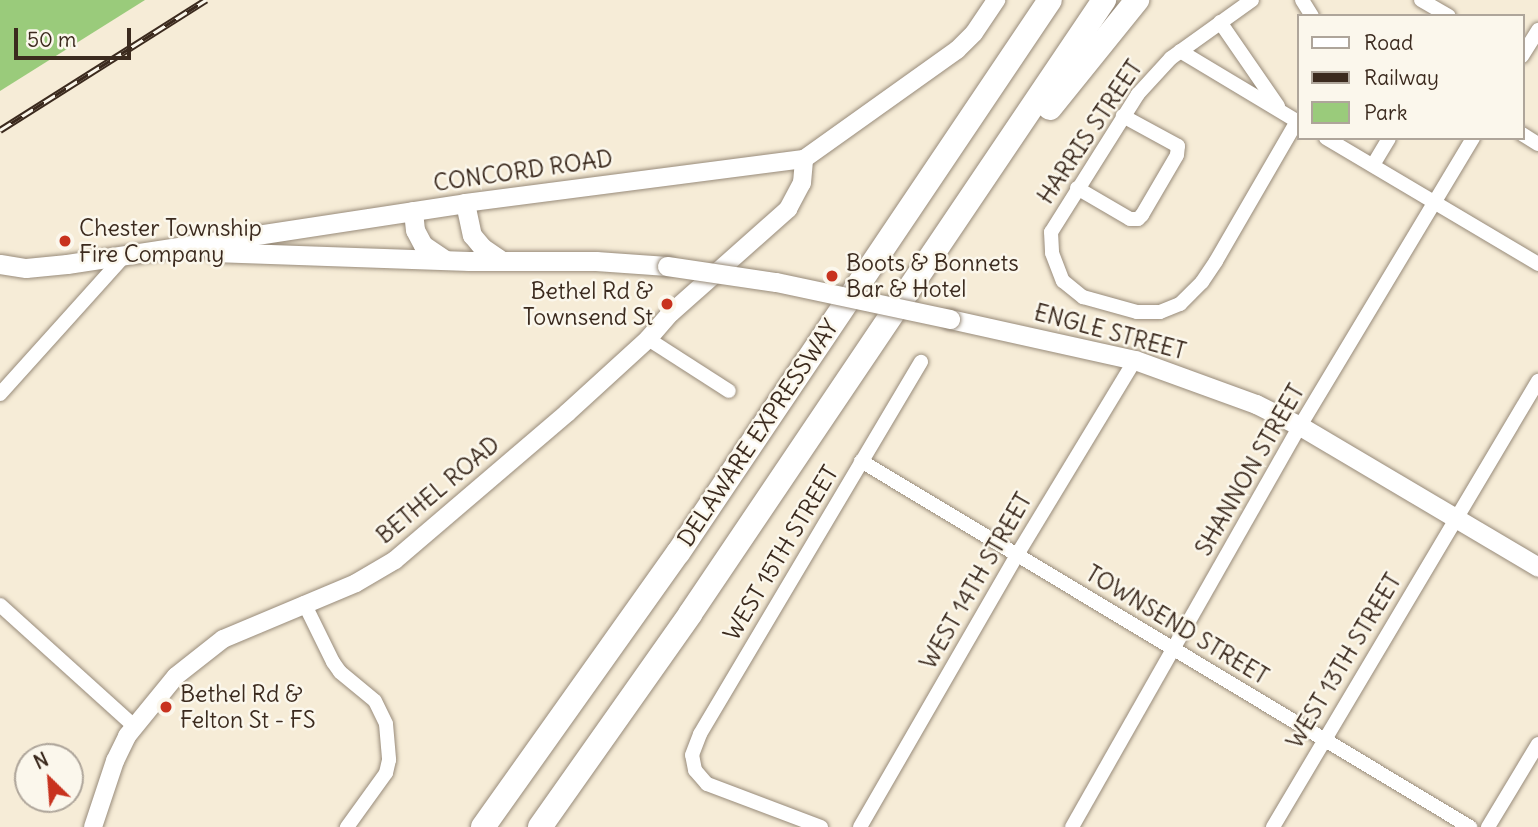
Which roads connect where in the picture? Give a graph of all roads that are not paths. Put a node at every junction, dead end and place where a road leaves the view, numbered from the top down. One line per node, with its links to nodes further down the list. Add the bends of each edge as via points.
1 (996, 0): 20 (street, CONCORD ROAD, via 957,50)
2 (1030, 0): 34 (highway, via 908,186)
3 (1050, 0): 34 (highway, DELAWARE EXPRESSWAY)
4 (1104, 0): 29 (highway, DELAWARE EXPRESSWAY)
5 (1137, 0): 29 (highway)
6 (1252, 0): 9 (street, HARRIS STREET)
7 (1421, 0): 8 (street)
8 (1446, 14)
9 (1220, 22): 11 (street, HARRIS STREET); 13 (street)
10 (1538, 30): 12 (street)
11 (1180, 51): 13 (street); 14 (street, HARRIS STREET)
12 (1524, 53)
13 (1284, 112): 15 (street)
14 (1123, 116): 22 (street, HARRIS STREET); 22 (street, via 1176,144 1179,150 1142,215 1130,219)
15 (1296, 121)
16 (1296, 125): 22 (street, HARRIS STREET, via 1202,282 1169,310 1137,312 1096,302 1072,291 1063,281 1052,253 1051,232)
17 (1329, 140): 21 (street)
18 (1388, 140): 21 (street)
19 (1472, 140): 23 (street, SHANNON STREET)
20 (804, 159): 24 (street, CONCORD ROAD); 33 (street, BETHEL ROAD, via 802,183 788,209)
21 (1373, 165): 23 (street)
22 (1077, 188)
23 (1435, 202): 32 (street); 40 (street, SHANNON STREET)
24 (464, 203): 25 (main road, CONCORD ROAD); 30 (main road, via 472,235)
25 (413, 211): 26 (main road, CONCORD ROAD); 28 (main road, via 423,245)
26 (168, 249): 27 (main road, CONCORD ROAD); 28 (main road, ENGLE STREET)
27 (125, 255): 31 (main road, CONCORD ROAD, via 26,268); 39 (street)
28 (444, 259): 30 (main road, ENGLE STREET)
29 (930, 259): 54 (highway, DELAWARE EXPRESSWAY)
30 (500, 260): 35 (main road, ENGLE STREET, bridge, via 667,266 776,282)
31 (0, 264)
32 (1538, 264)
33 (648, 339): 38 (street); 45 (street, BETHEL ROAD, via 395,560 356,583)
34 (821, 340): 53 (highway, DELAWARE EXPRESSWAY, via 581,692)
35 (1135, 360): 40 (main road, ENGLE STREET, via 1244,399); 43 (street, WEST 14TH STREET)
36 (921, 362): 41 (street, WEST 15TH STREET)
37 (1538, 381): 42 (street, WEST 13TH STREET)
38 (729, 391)
39 (0, 394)
40 (1300, 426): 42 (main road, ENGLE STREET); 47 (street, SHANNON STREET)
41 (861, 461): 43 (street, TOWNSEND STREET); 55 (street, WEST 15TH STREET, via 700,734 692,755 695,770 707,784)
42 (1455, 519): 44 (main road, ENGLE STREET); 49 (street, WEST 13TH STREET)
43 (1017, 555): 47 (street, TOWNSEND STREET); 56 (street, WEST 14TH STREET)
44 (1538, 567)
45 (304, 603): 48 (street, BETHEL ROAD, via 205,651 176,676); 52 (street, via 333,662 375,701 386,724 386,773)
46 (0, 605): 48 (street)
47 (1174, 649): 49 (street, TOWNSEND STREET); 57 (street, SHANNON STREET)
48 (134, 726): 51 (street, BETHEL ROAD, via 115,761)
49 (1324, 739): 58 (street, WEST 13TH STREET); 59 (street, TOWNSEND STREET)
50 (1538, 744): 60 (street)
51 (93, 827)
52 (347, 827)
53 (483, 827)
54 (540, 827)
55 (821, 827)
56 (860, 827)
57 (1072, 827)
58 (1273, 827)
59 (1470, 827)
60 (1488, 827)

